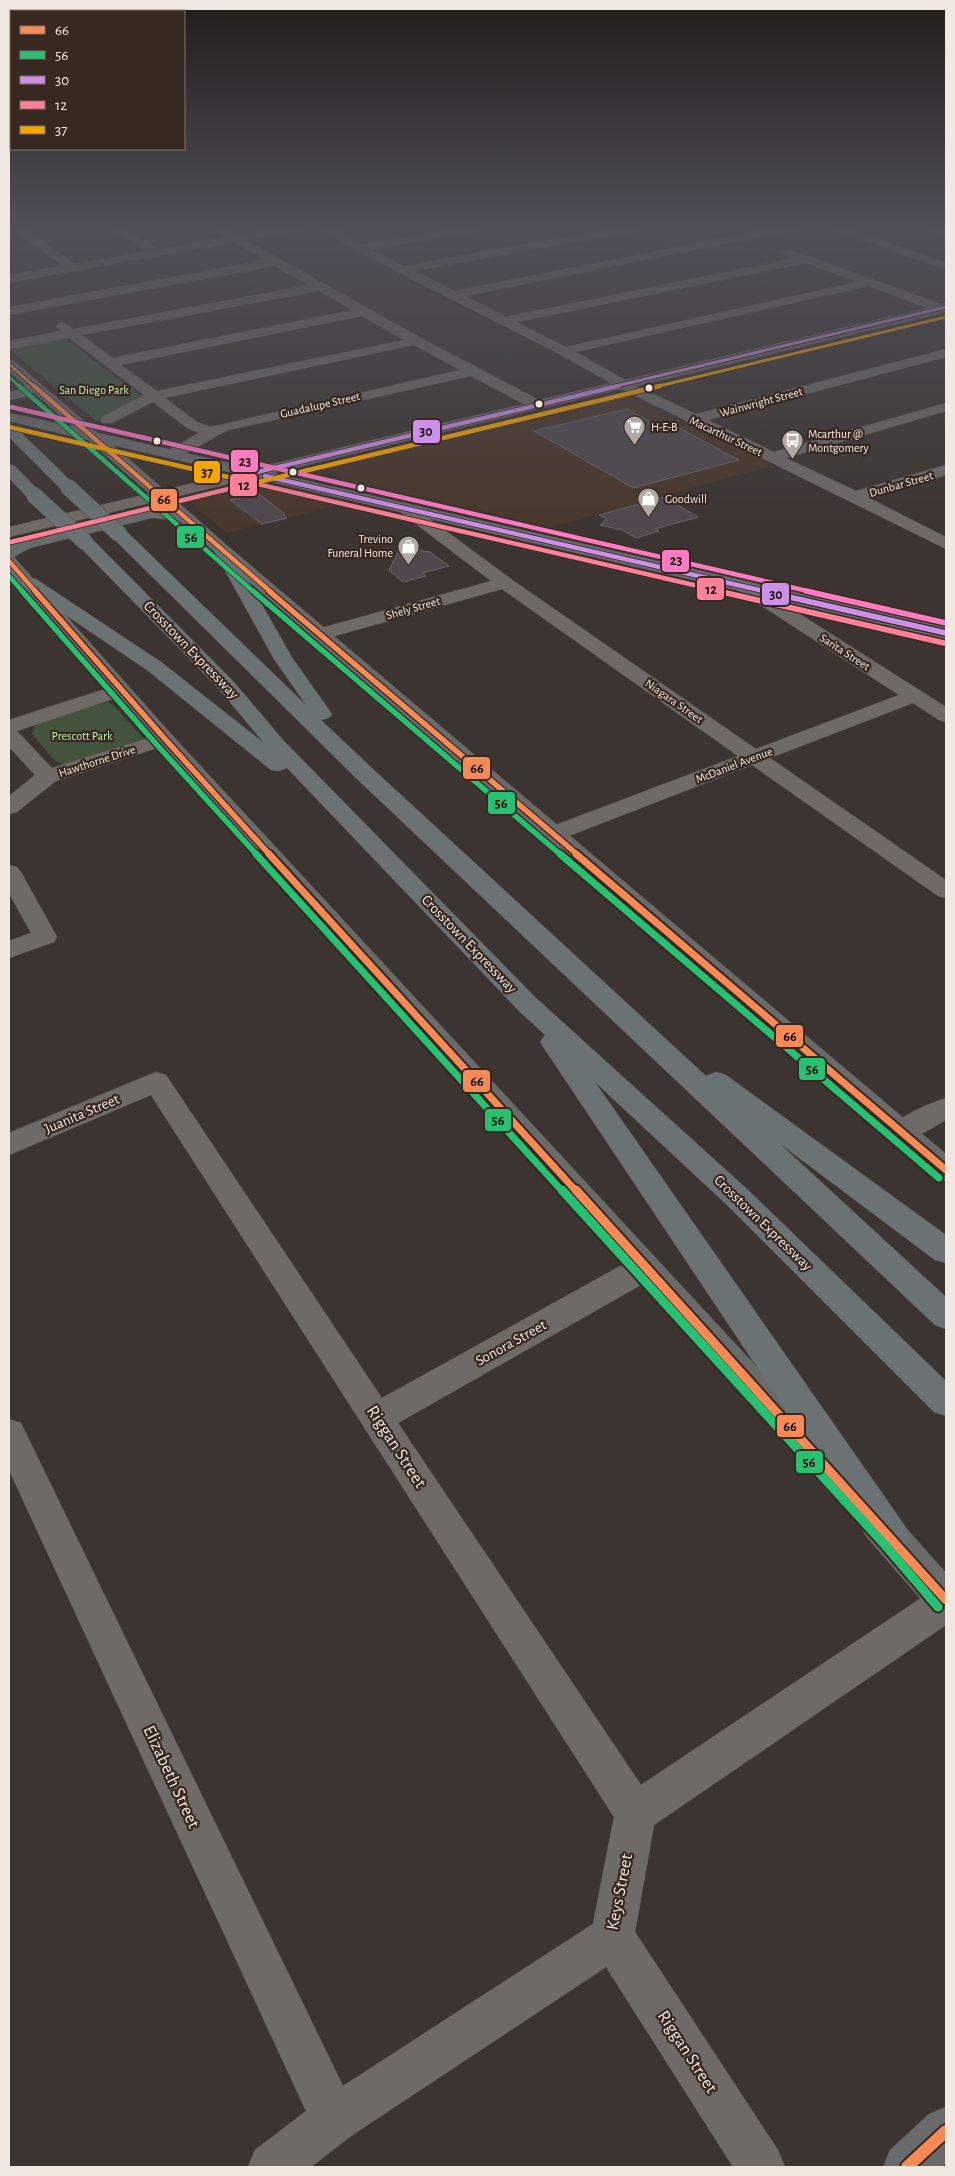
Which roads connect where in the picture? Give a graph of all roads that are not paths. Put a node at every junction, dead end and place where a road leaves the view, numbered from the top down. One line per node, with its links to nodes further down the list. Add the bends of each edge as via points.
1 (64, 328): 8 (street)
2 (100, 328): 8 (street)
3 (285, 328): 13 (street)
4 (394, 328): 9 (street)
5 (519, 328): 11 (street, Macarthur Street)
6 (668, 328): 11 (street)
7 (861, 328): 16 (street)
8 (71, 333): 10 (street); 13 (street)
9 (416, 341): 15 (street); 19 (street)
10 (9, 345)
11 (564, 351): 16 (street, Macarthur Street)
12 (946, 353): 24 (street, Wainwright Street)
13 (110, 363): 19 (street)
14 (9, 364): 17 (main road)
15 (474, 371): 20 (street); 26 (street, Guadalupe Street)
16 (622, 384): 20 (street); 24 (street, Macarthur Street)
17 (33, 386): 18 (main road, via 23,393); 27 (main road)
18 (9, 396)
19 (154, 396): 23 (street); 26 (street, via 192,424)
20 (537, 405): 32 (street)
21 (946, 408): 29 (street)
22 (9, 417): 27 (main road)
23 (107, 420)
24 (692, 420): 29 (street, Macarthur Street)
25 (9, 428): 54 (highway, Crosstown Expressway, bridge)
26 (211, 432): 28 (street, Guadalupe Street)
27 (92, 436): 28 (main road); 33 (main road)
28 (172, 454): 32 (main road)
29 (772, 457): 34 (street, Macarthur Street)
30 (9, 469): 57 (highway, Crosstown Expressway, bridge, via 226,685 276,745)
31 (946, 470): 34 (street, Dunbar Street)
32 (253, 473): 33 (street); 35 (main road)
33 (161, 495): 36 (main road); 37 (street)
34 (855, 497): 38 (street, Macarthur Street)
35 (405, 508): 42 (street, Niagara Street); 44 (main road)
36 (185, 516): 39 (main road); 40 (main road, via 152,513 24,544)
37 (9, 532)
38 (946, 544)
39 (223, 551): 46 (main road); 54 (highway, via 284,659)
40 (9, 553)
41 (9, 561): 43 (main road)
42 (506, 583): 46 (street, Shely Street); 53 (street, Niagara Street)
43 (30, 584): 47 (main road); 57 (highway, via 154,666)
44 (745, 587): 45 (main road); 48 (street, Sarita Street)
45 (946, 633)
46 (321, 634): 58 (main road)
47 (121, 690): 50 (street); 52 (main road)
48 (914, 696): 49 (street, Sarita Street); 53 (street, McDaniel Avenue)
49 (946, 716)
50 (9, 727)
51 (9, 735): 55 (street)
52 (164, 740): 55 (street, Hawthorne Drive); 70 (main road)
53 (754, 758): 58 (street, McDaniel Avenue); 60 (street, Niagara Street)
54 (360, 768): 63 (highway, Crosstown Expressway)
55 (48, 776): 56 (street, Hawthorne Drive)
56 (9, 807)
57 (353, 824): 62 (highway, Crosstown Expressway)
58 (553, 834): 66 (main road)
59 (9, 872): 61 (street, via 45,936)
60 (946, 891)
61 (9, 950)
62 (527, 1004): 72 (highway, Crosstown Expressway, via 738,1197); 75 (highway)
63 (610, 1004): 69 (highway); 71 (highway, Crosstown Expressway)
64 (156, 1082): 67 (street, Juanita Street); 73 (street, Riggan Street)
65 (946, 1108): 66 (street)
66 (902, 1131): 68 (main road)
67 (9, 1145)
68 (946, 1170)
69 (946, 1251)
70 (644, 1268): 73 (street, Sonora Street); 75 (main road)
71 (946, 1316)
72 (946, 1402)
73 (377, 1418): 77 (street, Riggan Street)
74 (9, 1434): 79 (street, Elizabeth Street)
75 (892, 1538): 76 (main road)
76 (946, 1602): 77 (street)
77 (635, 1812): 78 (street, Keys Street)
78 (612, 1937): 79 (street, Keys Street); 82 (street, Riggan Street)
79 (334, 2120): 81 (street, Keys Street)
80 (946, 2131): 83 (main road)
81 (272, 2167)
82 (761, 2167)
83 (907, 2167)

